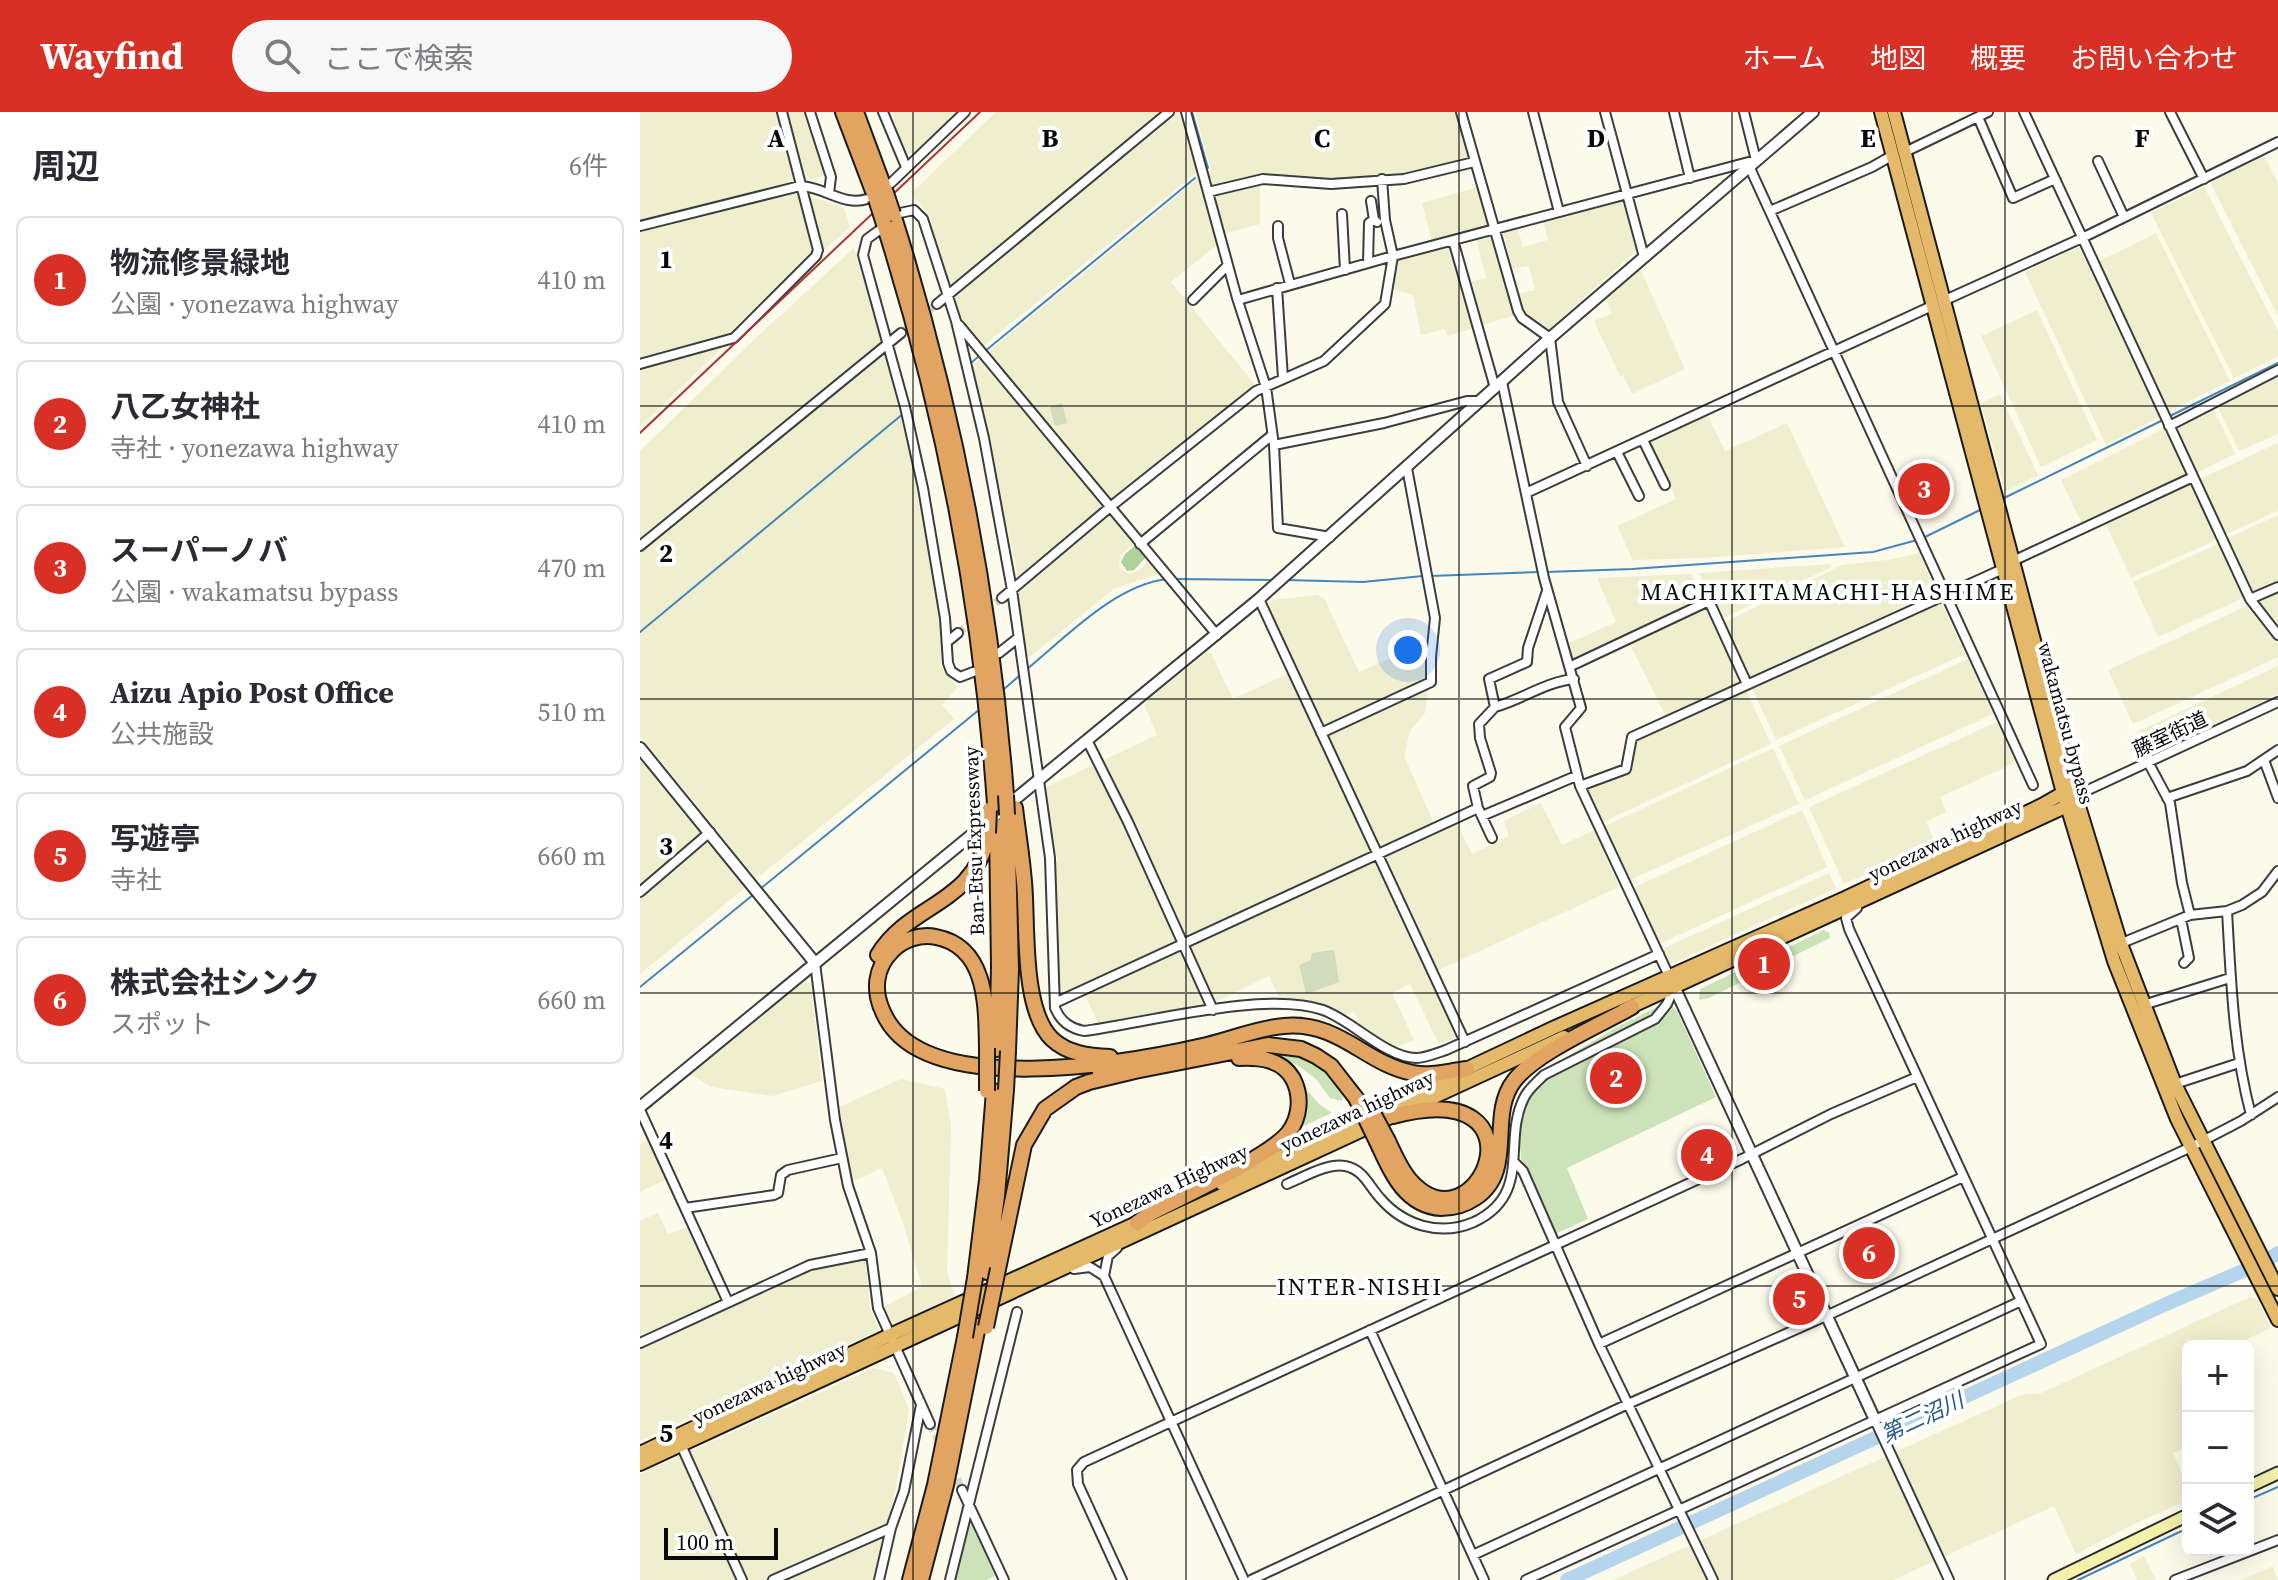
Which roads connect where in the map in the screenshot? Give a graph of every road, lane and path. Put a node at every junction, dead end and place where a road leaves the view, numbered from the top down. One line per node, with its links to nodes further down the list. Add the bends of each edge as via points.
1 (782, 112): 31 (street)
2 (810, 112): 33 (street, via 831,177)
3 (843, 112): 35 (highway, Ban-Etsu Expressway)
4 (856, 112): 35 (highway, Ban-Etsu Expressway)
5 (883, 112): 26 (street)
6 (965, 112): 26 (street)
7 (1169, 112): 56 (street)
8 (1186, 112): 32 (street)
9 (1461, 112): 24 (street)
10 (1533, 112): 38 (street)
11 (1605, 112): 34 (street)
12 (1674, 112): 27 (street)
13 (1744, 112): 25 (street)
14 (1813, 112): 25 (street)
15 (1881, 112): 22 (highway, wakamatsu bypass)
16 (1894, 112): 22 (highway, wakamatsu bypass)
17 (1988, 112): 20 (street)
18 (2024, 112): 29 (street)
19 (2170, 112): 30 (street)
20 (1978, 117): 22 (street); 29 (street, via 2013,198)
21 (2278, 142): 30 (street)
22 (1899, 154): 37 (street); 59 (highway, wakamatsu bypass)
23 (2098, 161): 40 (street)
24 (1474, 162): 28 (street, via 1415,177); 46 (street)
25 (1753, 163): 27 (street); 37 (street); 50 (street)
26 (906, 167): 35 (street)
27 (1690, 178): 34 (street)
28 (1382, 179): 32 (street, via 1331,184 1263,179); 43 (street)
29 (2055, 179): 47 (street)
30 (2204, 179): 40 (street)
31 (800, 186): 33 (street); 44 (street); 66 (street, via 816,256 734,338)
32 (1208, 192): 52 (street)
33 (829, 193): 35 (street, via 855,202)
34 (1627, 193): 38 (street); 50 (street)
35 (880, 194): 41 (highway, Ban-Etsu Expressway, bridge)
36 (1371, 201): 42 (street)
37 (1770, 211): 65 (street)
38 (1559, 212): 46 (street)
39 (1342, 214): 53 (street)
40 (2124, 217): 47 (street)
41 (888, 220): 56 (street, via 914,210 923,219); 64 (street, via 867,239 863,255); 100 (highway, Ban-Etsu Expressway, via 942,435)
42 (1374, 220): 43 (street); 51 (street, via 1369,223)
43 (1385, 220): 49 (street)
44 (640, 226)
45 (1278, 226): 54 (street)
46 (1493, 229): 48 (street); 63 (street, via 1518,311)
47 (2082, 238): 59 (street); 72 (street)
48 (1453, 240): 49 (street); 69 (street)
49 (1393, 256): 51 (street); 68 (street, via 1385,304 1324,361)
50 (1644, 257): 63 (street)
51 (1368, 263): 53 (street)
52 (1228, 265): 57 (street); 58 (street)
53 (1345, 270): 54 (street)
54 (1290, 284): 55 (street)
55 (1277, 288): 58 (street); 68 (street)
56 (947, 295): 60 (street); 61 (street)
57 (1193, 300)
58 (1238, 300): 70 (street)
59 (1938, 303): 65 (street); 87 (highway, wakamatsu bypass)
60 (937, 304)
61 (956, 321): 83 (street); 89 (street)
62 (901, 333): 64 (street)
63 (1550, 338): 69 (street); 77 (street, via 1558,402)
64 (889, 342): 86 (street); 99 (street, via 938,567)
65 (1834, 353): 74 (street); 91 (street)
66 (640, 364)
67 (2278, 370): 72 (street)
68 (1283, 378): 70 (street)
69 (1499, 385): 71 (street); 81 (street)
70 (1266, 387): 73 (street); 83 (street)
71 (1480, 401): 75 (street); 78 (street)
72 (2168, 423): 79 (street)
73 (1272, 435): 75 (street); 85 (street)
74 (1643, 440): 76 (street); 80 (street)
75 (1274, 445): 84 (street, via 1278,528)
76 (1617, 452): 77 (street); 82 (street)
77 (1587, 466): 81 (street)
78 (1407, 468): 84 (street); 106 (street, via 1435,618 1431,682)
79 (2193, 477): 87 (street); 94 (street)
80 (1665, 485)
81 (1526, 493): 90 (street)
82 (1639, 496)
83 (1109, 508): 85 (street); 89 (street)
84 (1330, 537): 93 (street)
85 (1140, 544): 96 (street)
86 (640, 546)
87 (2009, 564): 91 (street); 117 (highway, wakamatsu bypass)
88 (2278, 587): 94 (street)
89 (1012, 590): 92 (street); 98 (street)
90 (1547, 591): 101 (street); 105 (street, via 1527,662 1489,679)
91 (1947, 593): 103 (street); 115 (street)
92 (1002, 598)
93 (1259, 599): 96 (street); 106 (street)
94 (2250, 599): 97 (street)
95 (958, 633): 99 (street)
96 (1217, 635): 107 (street)
97 (2278, 635)
98 (1018, 638): 100 (street); 114 (street)
99 (947, 642): 100 (street, via 948,663 960,677)
100 (987, 664): 108 (highway, Ban-Etsu Expressway); 108 (highway, Ban-Etsu Expressway, via 996,684)
101 (1571, 666): 102 (street); 103 (street, via 1709,601)
102 (1574, 679): 105 (street, via 1539,687); 113 (street, via 1581,708 1565,727)
103 (1747, 684): 116 (street, via 1632,737 1626,769)
104 (2278, 702): 112 (street, 藤室街道)
105 (1495, 707): 121 (street, via 1479,724 1491,773 1473,786)
106 (1321, 733): 125 (street)
107 (1087, 740): 114 (street); 134 (street)
108 (996, 744): 120 (highway); 120 (highway)
109 (640, 748): 123 (street)
110 (2278, 750): 111 (street)
111 (2264, 760): 118 (street, via 2223,781); 119 (street)
112 (2148, 762): 117 (street, 藤室街道); 118 (street)
113 (1576, 776): 116 (street); 121 (street)
114 (1040, 780): 137 (street); 141 (street, via 1050,858)
115 (2033, 785)
116 (1580, 786): 136 (street)
117 (2068, 798): 127 (highway, yonezawa highway); 135 (highway, wakamatsu bypass); 140 (highway, Yonezawa Highway, via 2042,805)
118 (2167, 798): 130 (street)
119 (2278, 798)
120 (1001, 799): 122 (highway); 122 (highway, bridge)
121 (1480, 812): 124 (street); 125 (street)
122 (1002, 821): 146 (highway, Ban-Etsu Expressway, via 1011,939); 149 (highway, via 1024,879 1031,985 1042,1023 1052,1039 1078,1054); 149 (highway, via 968,879 890,939 876,958 869,995 882,1029 917,1057 972,1071 1045,1075)
123 (710, 832): 128 (street); 137 (street)
124 (1492, 838)
125 (1378, 855): 134 (street); 145 (street)
126 (2278, 871): 129 (street, via 2262,892)
127 (1888, 888): 132 (highway, yonezawa highway); 133 (street, via 1849,913)
128 (640, 892)
129 (2227, 911): 130 (street); 139 (street)
130 (2190, 915): 131 (street)
131 (2181, 919): 135 (street); 138 (street, via 2189,958)
132 (1818, 921): 133 (street, via 1837,921); 140 (highway, yonezawa highway)
133 (1849, 929): 151 (street)
134 (1183, 945): 141 (street); 144 (street)
135 (2115, 946): 142 (highway, wakamatsu bypass); 159 (highway, wakamatsu bypass, via 2146,1046)
136 (1659, 954): 140 (street); 145 (street)
137 (815, 963): 155 (street); 161 (street)
138 (2184, 963)
139 (2230, 978): 142 (street); 148 (street)
140 (1672, 982): 143 (highway, yonezawa highway); 150 (highway, Yonezawa Highway); 160 (street); 162 (street, via 1667,1004 1655,1019 1544,1075 1531,1088 1523,1099)
141 (1057, 1002): 144 (street, via 1059,1018 1084,1031)
142 (2143, 1005): 152 (highway, wakamatsu bypass)
143 (1632, 1007): 157 (highway, yonezawa highway); 158 (highway, via 1557,1048 1516,1078 1505,1101 1495,1175 1466,1204 1438,1208 1415,1199 1397,1182)
144 (1213, 1010): 145 (street, via 1273,1004 1321,1009 1383,1046 1417,1058)
145 (1465, 1042)
146 (997, 1049): 149 (highway, via 982,982 963,950 932,936 907,940 890,953 877,983 881,1008 903,1040 925,1053 982,1066); 153 (highway, Ban-Etsu Expressway, bridge); 153 (highway, bridge)
147 (1210, 1051): 149 (highway); 150 (highway, via 1262,1029 1305,1026 1330,1032 1414,1074); 158 (highway, bridge, via 1268,1045 1301,1049 1331,1066 1359,1095); 166 (highway, via 1262,1058 1283,1068 1297,1091 1297,1118 1271,1147)
148 (2239, 1063): 152 (street); 156 (street)
149 (1137, 1064): 171 (highway, via 1076,1087 1054,1100 1038,1119)
150 (1467, 1069): 166 (highway, Yonezawa Highway)
151 (1917, 1077): 160 (street); 163 (street)
152 (2175, 1084): 159 (highway, wakamatsu bypass)
153 (996, 1091): 171 (highway, Ban-Etsu Expressway, via 987,1180); 171 (highway, Ban-Etsu Expressway, via 997,1196)
154 (2278, 1097): 156 (street)
155 (640, 1109): 165 (street)
156 (2251, 1115): 159 (street)
157 (1393, 1116): 158 (highway, via 1440,1109 1467,1114 1482,1129 1489,1159 1483,1176 1468,1191 1437,1197 1409,1179); 166 (highway, yonezawa highway)
158 (1384, 1144)
159 (2196, 1144): 167 (street); 173 (highway, wakamatsu bypass)
160 (1752, 1154): 168 (street); 169 (street)
161 (842, 1158): 165 (street, via 788,1170 774,1195); 170 (street)
162 (1514, 1162): 164 (street, via 1509,1186 1495,1207 1473,1222 1445,1228 1404,1219 1349,1167 1336,1166); 168 (street, via 1523,1171)
163 (1963, 1177): 167 (street); 169 (street)
164 (1287, 1184)
165 (685, 1208): 177 (street)
166 (1136, 1230): 172 (street, via 1108,1256); 175 (highway, yonezawa highway); 182 (highway, Yonezawa Highway)
167 (1991, 1238): 176 (street); 179 (street)
168 (1555, 1245): 181 (street); 184 (street)
169 (1796, 1251): 179 (street); 184 (street)
170 (871, 1253): 177 (street, via 810,1265); 182 (street, via 878,1308)
171 (986, 1273): 208 (highway, Ban-Etsu Expressway, bridge, via 965,1337); 209 (highway, Ban-Etsu Expressway, via 982,1327)
172 (1104, 1276): 175 (street, via 1085,1266); 188 (street)
173 (2264, 1277): 174 (highway, wakamatsu bypass); 180 (highway, wakamatsu bypass)
174 (2278, 1289)
175 (1019, 1290): 182 (highway, yonezawa highway)
176 (2021, 1301): 185 (street); 190 (street, via 2041,1344)
177 (728, 1302): 183 (street)
178 (1017, 1312): 199 (street)
179 (1826, 1316): 185 (street); 187 (street)
180 (2278, 1320)
181 (1370, 1330): 188 (street); 198 (street)
182 (892, 1341): 186 (street); 191 (highway, yonezawa highway); 192 (highway, Yonezawa Highway)
183 (640, 1343)
184 (1599, 1344): 187 (street)
185 (1855, 1377): 190 (street); 194 (street)
186 (921, 1404): 189 (street); 202 (street)
187 (1628, 1404): 194 (street); 198 (street)
188 (1170, 1423): 212 (street, via 1077,1470 1078,1484); 213 (street)
189 (930, 1424)
190 (1879, 1429): 200 (street); 218 (street)
191 (681, 1445): 193 (highway, yonezawa highway); 205 (street)
192 (640, 1453)
193 (640, 1464)
194 (1659, 1470): 200 (street); 204 (street)
195 (2278, 1473): 196 (main road)
196 (2254, 1484)
197 (962, 1490): 199 (street)
198 (1443, 1492): 204 (street); 214 (street)
199 (970, 1505): 210 (street); 211 (street)
200 (1679, 1511): 216 (street); 217 (street)
201 (2182, 1518): 219 (main road)
202 (891, 1528): 206 (street); 207 (street)
203 (2278, 1540): 220 (street)
204 (1473, 1555): 215 (street)
205 (742, 1580)
206 (773, 1580)
207 (879, 1580)
208 (910, 1580)
209 (921, 1580)
210 (950, 1580)
211 (1004, 1580)
212 (1122, 1580)
213 (1244, 1580)
214 (1251, 1580)
215 (1484, 1580)
216 (1526, 1580)
217 (1713, 1580)
218 (1949, 1580)
219 (2054, 1580)
220 (2175, 1580)

